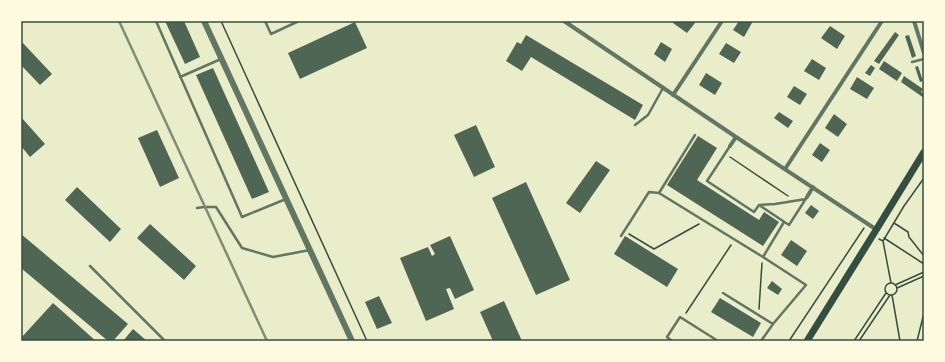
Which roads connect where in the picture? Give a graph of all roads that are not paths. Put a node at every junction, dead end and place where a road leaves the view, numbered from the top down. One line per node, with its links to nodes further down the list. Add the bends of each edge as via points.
1 (156, 21): 13 (lane)
2 (204, 21): 10 (street)
3 (266, 21): 4 (lane, via 271,34)
4 (299, 21)
5 (564, 21): 14 (street)
6 (722, 21): 15 (street)
7 (882, 21): 21 (street)
8 (914, 21): 9 (street)
9 (924, 53)
10 (221, 59): 13 (lane); 25 (street)
11 (924, 59): 12 (lane)
12 (912, 62)
13 (180, 77): 25 (lane, via 242,217)
14 (664, 88): 15 (street); 16 (lane, via 648,115)
15 (674, 95): 18 (street)
16 (635, 125)
17 (696, 135): 23 (lane)
18 (736, 137): 19 (street); 21 (street)
19 (730, 146): 26 (lane, via 707,181 754,212)
20 (924, 152): 29 (main road)
21 (785, 169): 22 (street)
22 (813, 188): 24 (street); 29 (street)
23 (659, 193): 30 (lane, via 649,192); 32 (lane)
24 (807, 198): 26 (lane); 28 (lane, via 789,225)
25 (286, 199): 31 (street)
26 (759, 205): 28 (lane)
27 (197, 208): 31 (lane, via 216,207 242,248 273,256)
28 (784, 222): 32 (lane)
29 (877, 230): 41 (main road)
30 (621, 236)
31 (310, 250): 37 (street)
32 (763, 257): 35 (lane, via 806,285)
33 (90, 266): 36 (lane)
34 (723, 293): 35 (lane)
35 (773, 324): 40 (lane)
36 (165, 341)
37 (352, 341)
38 (672, 341): 39 (lane, via 667,337 680,317)
39 (718, 341)
40 (762, 341)
41 (806, 341)

